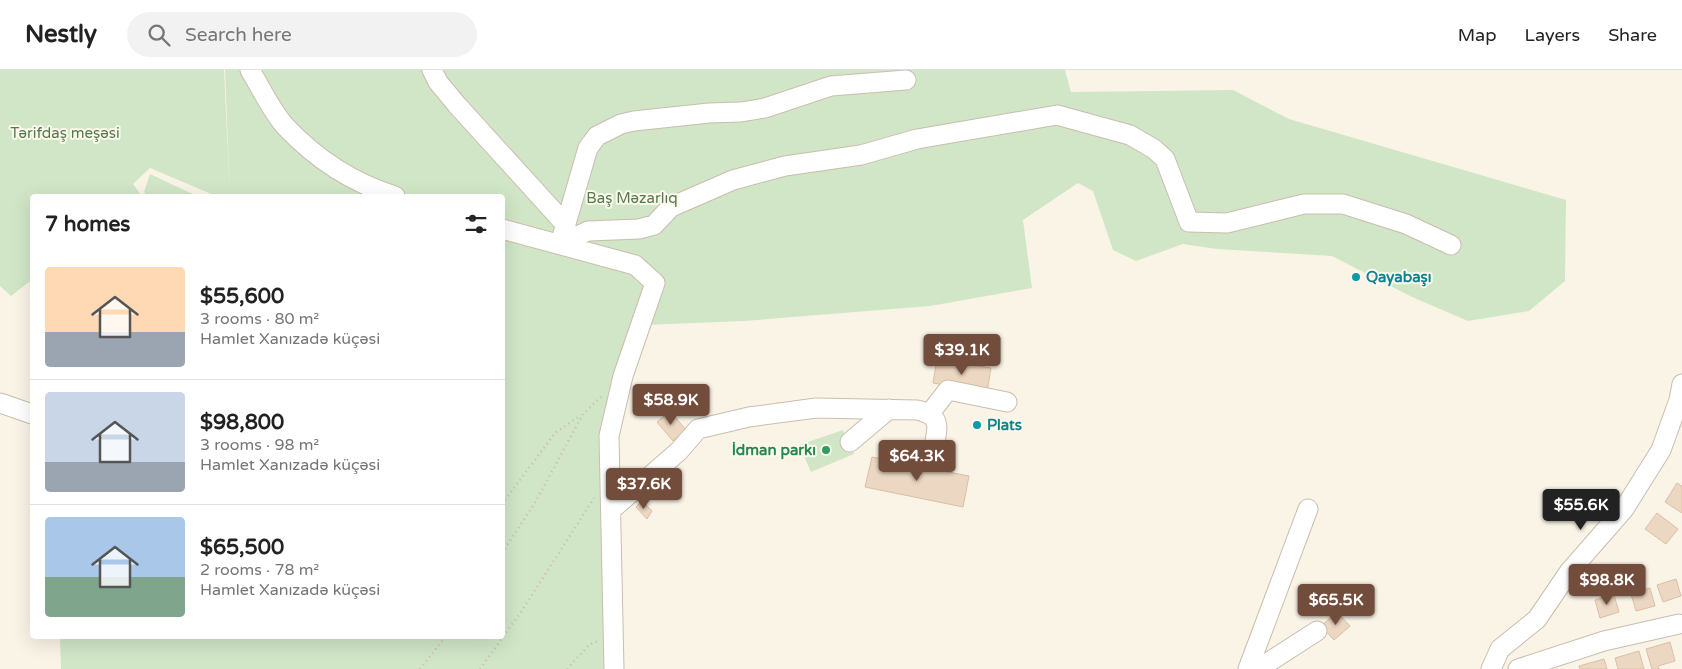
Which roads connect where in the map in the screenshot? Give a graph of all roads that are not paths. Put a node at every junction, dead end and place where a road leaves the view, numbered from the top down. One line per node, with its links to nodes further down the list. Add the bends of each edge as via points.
1 (250, 70): 4 (street, via 284,125 326,164)
2 (432, 70): 5 (street, via 457,105)
3 (906, 80): 5 (street, via 831,86 765,108 741,112 621,124 597,136 588,148)
4 (389, 194)
5 (566, 224): 9 (street)
6 (505, 230): 7 (street)
7 (521, 235): 8 (street); 9 (street)
8 (505, 243)
9 (560, 244): 10 (street, via 588,231 639,230 654,225 671,207 733,180 785,166 861,155 916,140 1057,115 1130,134 1154,149 1165,160 1189,222 1227,223 1304,204 1343,204 1406,224); 20 (street, via 635,265 655,283 623,376 609,436)
10 (1451, 245)
11 (1682, 384): 26 (street, via 1661,450 1624,509 1569,572 1537,619 1500,649)
12 (1007, 402): 16 (street, via 948,390)
13 (0, 403): 15 (street)
14 (889, 409): 16 (street); 17 (street); 20 (street, via 816,408 749,417 698,429 679,451)
15 (30, 413)
16 (930, 413): 18 (street, via 937,427)
17 (850, 442)
18 (933, 451)
19 (1308, 509): 24 (street)
20 (611, 510): 23 (street)
21 (1681, 623): 27 (street, via 1604,641)
22 (1317, 631): 25 (street)
23 (614, 669)
24 (1248, 669)
25 (1258, 669)
26 (1491, 669)
27 (1518, 669)

